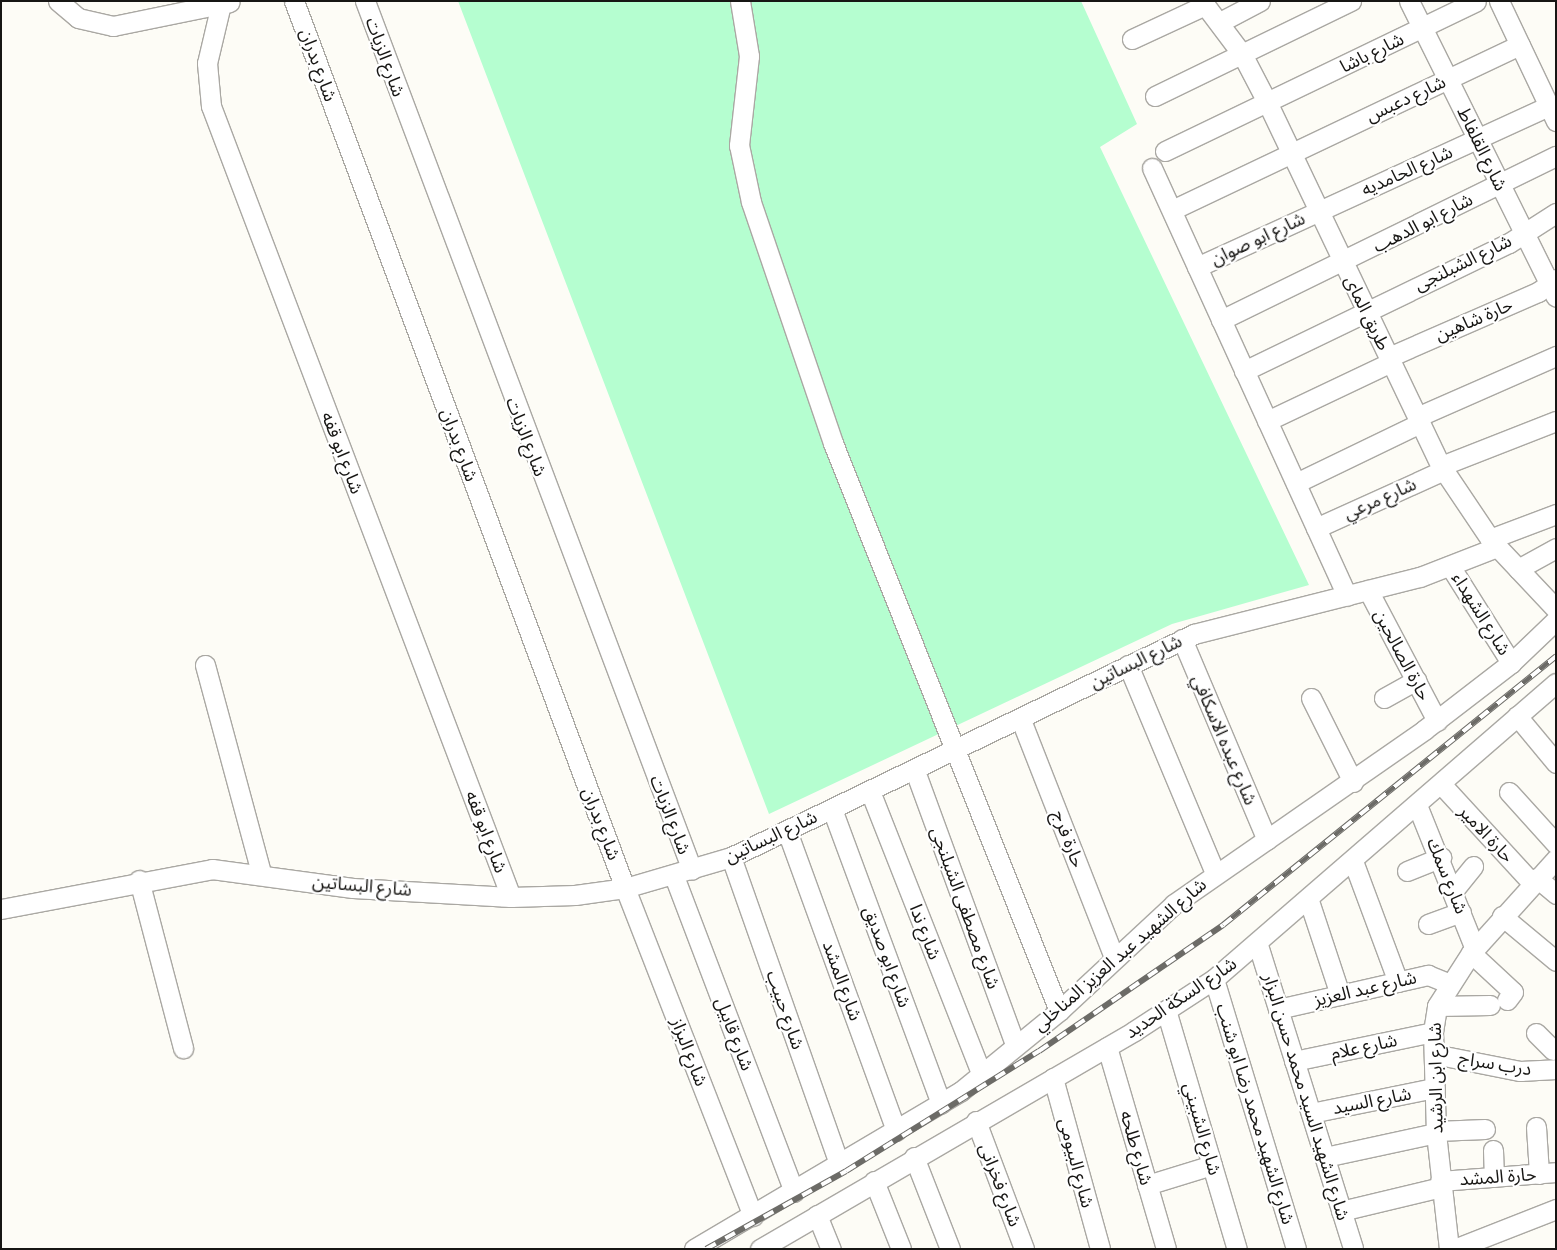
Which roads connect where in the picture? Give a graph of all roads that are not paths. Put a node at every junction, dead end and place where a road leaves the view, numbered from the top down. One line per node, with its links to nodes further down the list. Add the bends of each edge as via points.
1 (58, 1): 10 (street, via 78,18 113,26)
2 (294, 1): 88 (street, شارع بدران)
3 (365, 1): 84 (street, شارع الزيات)
4 (740, 1): 65 (street, via 749,56 738,145 750,202 833,443)
5 (1260, 1): 12 (street)
6 (1351, 1): 16 (street)
7 (1409, 1): 13 (street, شارع القلفاط)
8 (1476, 1): 13 (street, شارع باشا)
9 (1499, 1): 15 (street)
10 (226, 3): 91 (street, شارع ابو قفه, via 208,63 210,106)
11 (1203, 3): 12 (street, طريق الماى); 14 (street)
12 (1220, 22): 16 (street, طريق الماى)
13 (1424, 29): 17 (street, شارع القلفاط); 19 (street, شارع باشا)
14 (1132, 39)
15 (1520, 45): 17 (street, شارع دعبس); 20 (street)
16 (1242, 54): 18 (street); 19 (street, طريق الماى)
17 (1448, 80): 21 (street, شارع القلفاط); 23 (street, شارع دعبس)
18 (1156, 96)
19 (1268, 104): 22 (street, شارع باشا); 23 (street, طريق الماى)
20 (1552, 113): 21 (street, شارع الحامديه)
21 (1477, 139): 26 (street, شارع القلفاط); 28 (street, شارع الحامديه)
22 (1164, 152)
23 (1292, 154): 27 (street, شارع دعبس); 28 (street, طريق الماى)
24 (1556, 156): 26 (street, شارع ابو الدهب)
25 (1152, 168): 27 (street)
26 (1499, 184): 30 (street, شارع القلفاط); 31 (street, شارع ابو الدهب)
27 (1172, 210): 32 (street)
28 (1319, 211): 31 (street, طريق الماى); 32 (street, شارع ابو صوان)
29 (1556, 213): 30 (street, شارع الشبلنجى)
30 (1523, 231): 33 (street, شارع القلفاط); 34 (street, شارع الشبلنجى, via 1509,243)
31 (1343, 263): 34 (street, طريق الماى); 35 (street, شارع ابو الدهب)
32 (1197, 267): 35 (street)
33 (1554, 287): 37 (street, حارة شاهين)
34 (1366, 309): 37 (street, طريق الماى); 38 (street, شارع الشبلنجى)
35 (1221, 320): 38 (street)
36 (1556, 356): 39 (street)
37 (1390, 360): 39 (street, طريق الماى); 40 (street, حارة شاهين)
38 (1244, 371): 40 (street)
39 (1419, 420): 42 (street, طريق الماى); 43 (street)
40 (1267, 421): 43 (street)
41 (1556, 421): 42 (street, شارع مرعي)
42 (1442, 468): 45 (street, شارع مرعي); 46 (street, طريق الماى)
43 (1296, 483): 45 (street)
44 (1556, 514): 46 (street, شارع البساتين)
45 (1316, 528): 51 (street)
46 (1494, 543): 48 (street, شارع البساتين); 49 (street, طريق الماى)
47 (1556, 548): 49 (street)
48 (1450, 566): 50 (street, شارع البساتين); 55 (street, شارع الشهداء)
49 (1518, 569): 52 (street, طريق الماى)
50 (1368, 590): 51 (street, شارع البساتين); 58 (street, حارة الصالحين)
51 (1347, 596): 54 (street, شارع البساتين, via 1213,627)
52 (1556, 608)
53 (1556, 620): 55 (street, شارع الشهيد عبد العزيز المناخلي)
54 (1182, 639): 57 (street, شارع البساتين); 75 (street, شارع عبده الاسكافي)
55 (1511, 662): 64 (street, شارع الشهيد عبد العزيز المناخلي)
56 (205, 665): 83 (street)
57 (1128, 665): 63 (street, شارع البساتين); 85 (street)
58 (1416, 680): 61 (street); 64 (street, حارة الصالحين)
59 (1555, 685): 62 (street, شارع السكة الحديد)
60 (1311, 698): 68 (street)
61 (1384, 698)
62 (1517, 716): 66 (street); 69 (street, شارع السكة الحديد)
63 (1022, 720): 65 (street, شارع البساتين); 100 (street, حارة فرج)
64 (1437, 721): 68 (street, شارع الشهيد عبد العزيز المناخلي)
65 (957, 752): 67 (street, شارع البساتين); 108 (street)
66 (1556, 763)
67 (915, 771): 70 (street, شارع البساتين); 111 (street, شارع مصطفى الشبلنجى)
68 (1353, 782): 75 (street, شارع الشهيد عبد العزيز المناخلي)
69 (1441, 784): 72 (street, شارع السكة الحديد); 87 (street, حارة الامير)
70 (870, 791): 73 (street, شارع البساتين); 117 (street, شارع ندا)
71 (1509, 792): 76 (street)
72 (1417, 805): 78 (street, شارع سمك); 80 (street, شارع السكة الحديد)
73 (832, 809): 74 (street, شارع البساتين); 120 (street, شارع ابو صديق)
74 (787, 831): 77 (street, شارع البساتين); 125 (street, شارع المشد)
75 (1267, 840): 85 (street, شارع الشهيد عبد العزيز المناخلي)
76 (1556, 844)
77 (731, 857): 84 (street, شارع البساتين); 130 (street, شارع حبيب)
78 (1441, 857): 82 (street); 89 (street, شارع سمك)
79 (1556, 859): 87 (street, شارع ابن الرشيد)
80 (1354, 861): 92 (street, شارع السكة الحديد); 102 (street)
81 (1473, 866): 89 (street)
82 (1407, 871)
83 (261, 872): 86 (street, شارع البساتين, via 212,869); 91 (street, شارع البساتين, via 352,888)
84 (683, 873): 88 (street, شارع البساتين); 137 (street, شارع قابيل)
85 (1215, 874): 100 (street, شارع الشهيد عبد العزيز المناخلي)
86 (139, 880): 93 (street, شارع البساتين); 113 (street)
87 (1535, 881): 90 (street, حارة الامير); 95 (street, شارع ابن الرشيد)
88 (625, 888): 91 (street, شارع البساتين, via 575,896); 141 (street, شارع البزاز)
89 (1453, 891): 94 (street, شارع سمك)
90 (1556, 894)
91 (511, 897)
92 (1310, 901): 97 (street, شارع السكة الحديد); 104 (street)
93 (1, 909)
94 (1461, 912): 96 (street); 98 (street, شارع سمك)
95 (1502, 916): 98 (street, شارع ابن الرشيد); 99 (street, via 1527,937)
96 (1428, 924)
97 (1258, 945): 101 (street, شارع السكة الحديد); 106 (street, شارع الشهيد السيد محمد حسن البزار)
98 (1473, 951): 103 (street, شارع ابن الرشيد); 105 (street, via 1512,992 1498,1003)
99 (1556, 951)
100 (1114, 957): 108 (street, شارع الشهيد عبد العزيز المناخلي)
101 (1214, 979): 107 (street, شارع السكة الحديد); 152 (street, شارع الشهيد محمد رضا ابو شنب)
102 (1398, 982): 103 (street, شارع عبد العزيز, via 1428,975); 104 (street, شارع عبد العزيز)
103 (1450, 984): 105 (street, شارع ابن الرشيد)
104 (1340, 995): 106 (street, شارع عبد العزيز)
105 (1437, 1006): 109 (street, شارع ابن الرشيد)
106 (1278, 1009): 116 (street, شارع الشهيد السيد محمد حسن البزار)
107 (1166, 1010): 112 (street, شارع السكة الحديد); 131 (street, شارع الشبيني)
108 (1059, 1011): 111 (street, شارع الشهيد عبد العزيز المناخلي)
109 (1433, 1032): 114 (street, شارع ابن الرشيد); 116 (street, شارع علام)
110 (1536, 1033): 115 (street)
111 (1014, 1045): 117 (street, شارع الشهيد عبد العزيز المناخلي)
112 (1107, 1047): 118 (street, شارع السكة الحديد); 136 (street, شارع طلحه)
113 (184, 1048)
114 (1434, 1054): 115 (street, درب سراج, via 1520,1071); 119 (street, شارع ابن الرشيد)
115 (1555, 1057)
116 (1294, 1061): 121 (street, شارع الشهيد السيد محمد حسن البزار)
117 (981, 1074): 120 (street, شارع الشهيد عبد العزيز المناخلي)
118 (1053, 1078): 122 (street, شارع السكة الحديد); 149 (street, شارع البيومى)
119 (1434, 1088): 121 (street, شارع السيد); 126 (street, شارع ابن الرشيد)
120 (941, 1104): 125 (street, شارع الشهيد عبد العزيز المناخلي)
121 (1311, 1113): 129 (street, شارع الشهيد السيد محمد حسن البزار)
122 (976, 1122): 128 (street, شارع السكة الحديد); 148 (street, شارع فخرانى)
123 (1536, 1126): 132 (street)
124 (1486, 1129): 126 (street)
125 (896, 1131): 130 (street, شارع الشهيد عبد العزيز المناخلي)
126 (1436, 1132): 129 (street); 135 (street, شارع ابن الرشيد)
127 (1493, 1150): 133 (street)
128 (914, 1156): 134 (street, شارع السكة الحديد); 147 (street)
129 (1324, 1157): 139 (street, شارع الشهيد السيد محمد حسن البزار)
130 (839, 1163): 137 (street, شارع الشهيد عبد العزيز المناخلي)
131 (1212, 1165): 136 (street); 151 (street, شارع الشبيني)
132 (1547, 1173): 133 (street, حارة المشد)
133 (1494, 1177): 135 (street, حارة المشد)
134 (874, 1180): 140 (street, شارع السكة الحديد); 146 (street)
135 (1441, 1184): 139 (street, حارة المشد); 154 (street, شارع ابن الرشيد)
136 (1147, 1185): 150 (street, شارع طلحه)
137 (794, 1192): 141 (street, شارع الشهيد عبد العزيز المناخلي)
138 (1556, 1209): 142 (street)
139 (1341, 1211): 153 (street, شارع الشهيد السيد محمد حسن البزار)
140 (817, 1215): 144 (street, شارع السكة الحديد); 145 (street)
141 (753, 1216): 143 (street, شارع الشهيد عبد العزيز المناخلي)
142 (1493, 1242): 155 (street)
143 (694, 1249)
144 (760, 1249)
145 (831, 1249)
146 (901, 1249)
147 (950, 1249)
148 (1024, 1249)
149 (1100, 1249)
150 (1166, 1249)
151 (1237, 1249)
152 (1296, 1249)
153 (1353, 1249)
154 (1449, 1249)
155 (1454, 1249)

